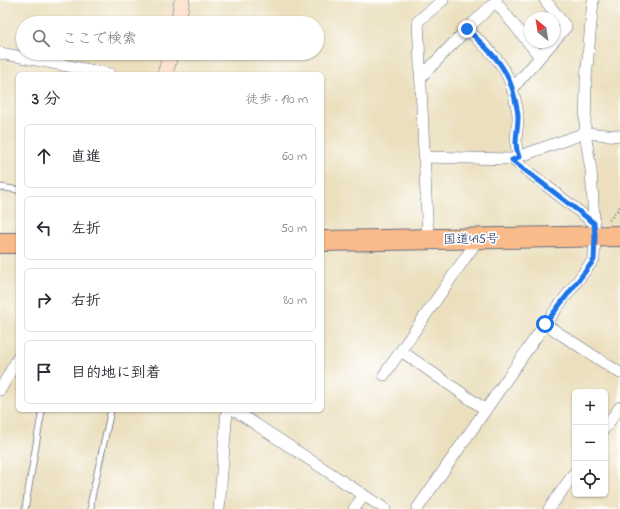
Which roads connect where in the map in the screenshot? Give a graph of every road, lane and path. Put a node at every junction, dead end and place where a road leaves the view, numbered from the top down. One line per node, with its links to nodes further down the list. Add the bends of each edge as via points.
1 (182, 0): 7 (street)
2 (443, 0): 19 (street, via 418,21)
3 (545, 0): 6 (street)
4 (593, 0): 21 (street, via 586,78)
5 (496, 1): 9 (street); 14 (street)
6 (554, 12)
7 (179, 16)
8 (560, 19): 10 (street, via 566,27)
9 (467, 29): 19 (street); 20 (street, via 499,60 512,84)
10 (560, 34)
11 (548, 48): 14 (street)
12 (0, 53): 13 (street)
13 (16, 56)
14 (540, 57): 20 (street)
15 (37, 60): 17 (street)
16 (169, 60): 18 (street)
17 (100, 72)
18 (166, 72)
19 (420, 78): 23 (street)
20 (512, 89): 24 (street, via 518,117)
21 (585, 134): 22 (street); 24 (street); 27 (street, via 591,170)
22 (620, 136)
23 (424, 157): 24 (street); 30 (street)
24 (516, 158): 27 (street)
25 (0, 187): 26 (lane)
26 (16, 190)
27 (595, 230): 28 (highway, 国道495号); 29 (highway, 国道495号); 34 (street, via 594,260)
28 (620, 236)
29 (479, 238): 30 (highway, 国道495号); 35 (street)
30 (428, 239): 31 (highway, 国道495号)
31 (324, 241)
32 (0, 243): 33 (highway)
33 (16, 243)
34 (545, 324): 38 (street); 42 (street)
35 (401, 351): 39 (street); 42 (street)
36 (16, 361): 37 (street)
37 (9, 372): 40 (street)
38 (620, 373)
39 (384, 375)
40 (0, 390)
41 (620, 407): 47 (street)
42 (486, 410): 55 (street)
43 (42, 412): 50 (lane)
44 (111, 412): 51 (lane)
45 (227, 412): 52 (street)
46 (237, 412): 49 (street)
47 (607, 425)
48 (572, 476): 56 (street)
49 (364, 495): 53 (street); 54 (street)
50 (25, 509)
51 (91, 509)
52 (219, 509)
53 (354, 509)
54 (384, 509)
55 (417, 509)
56 (549, 509)

